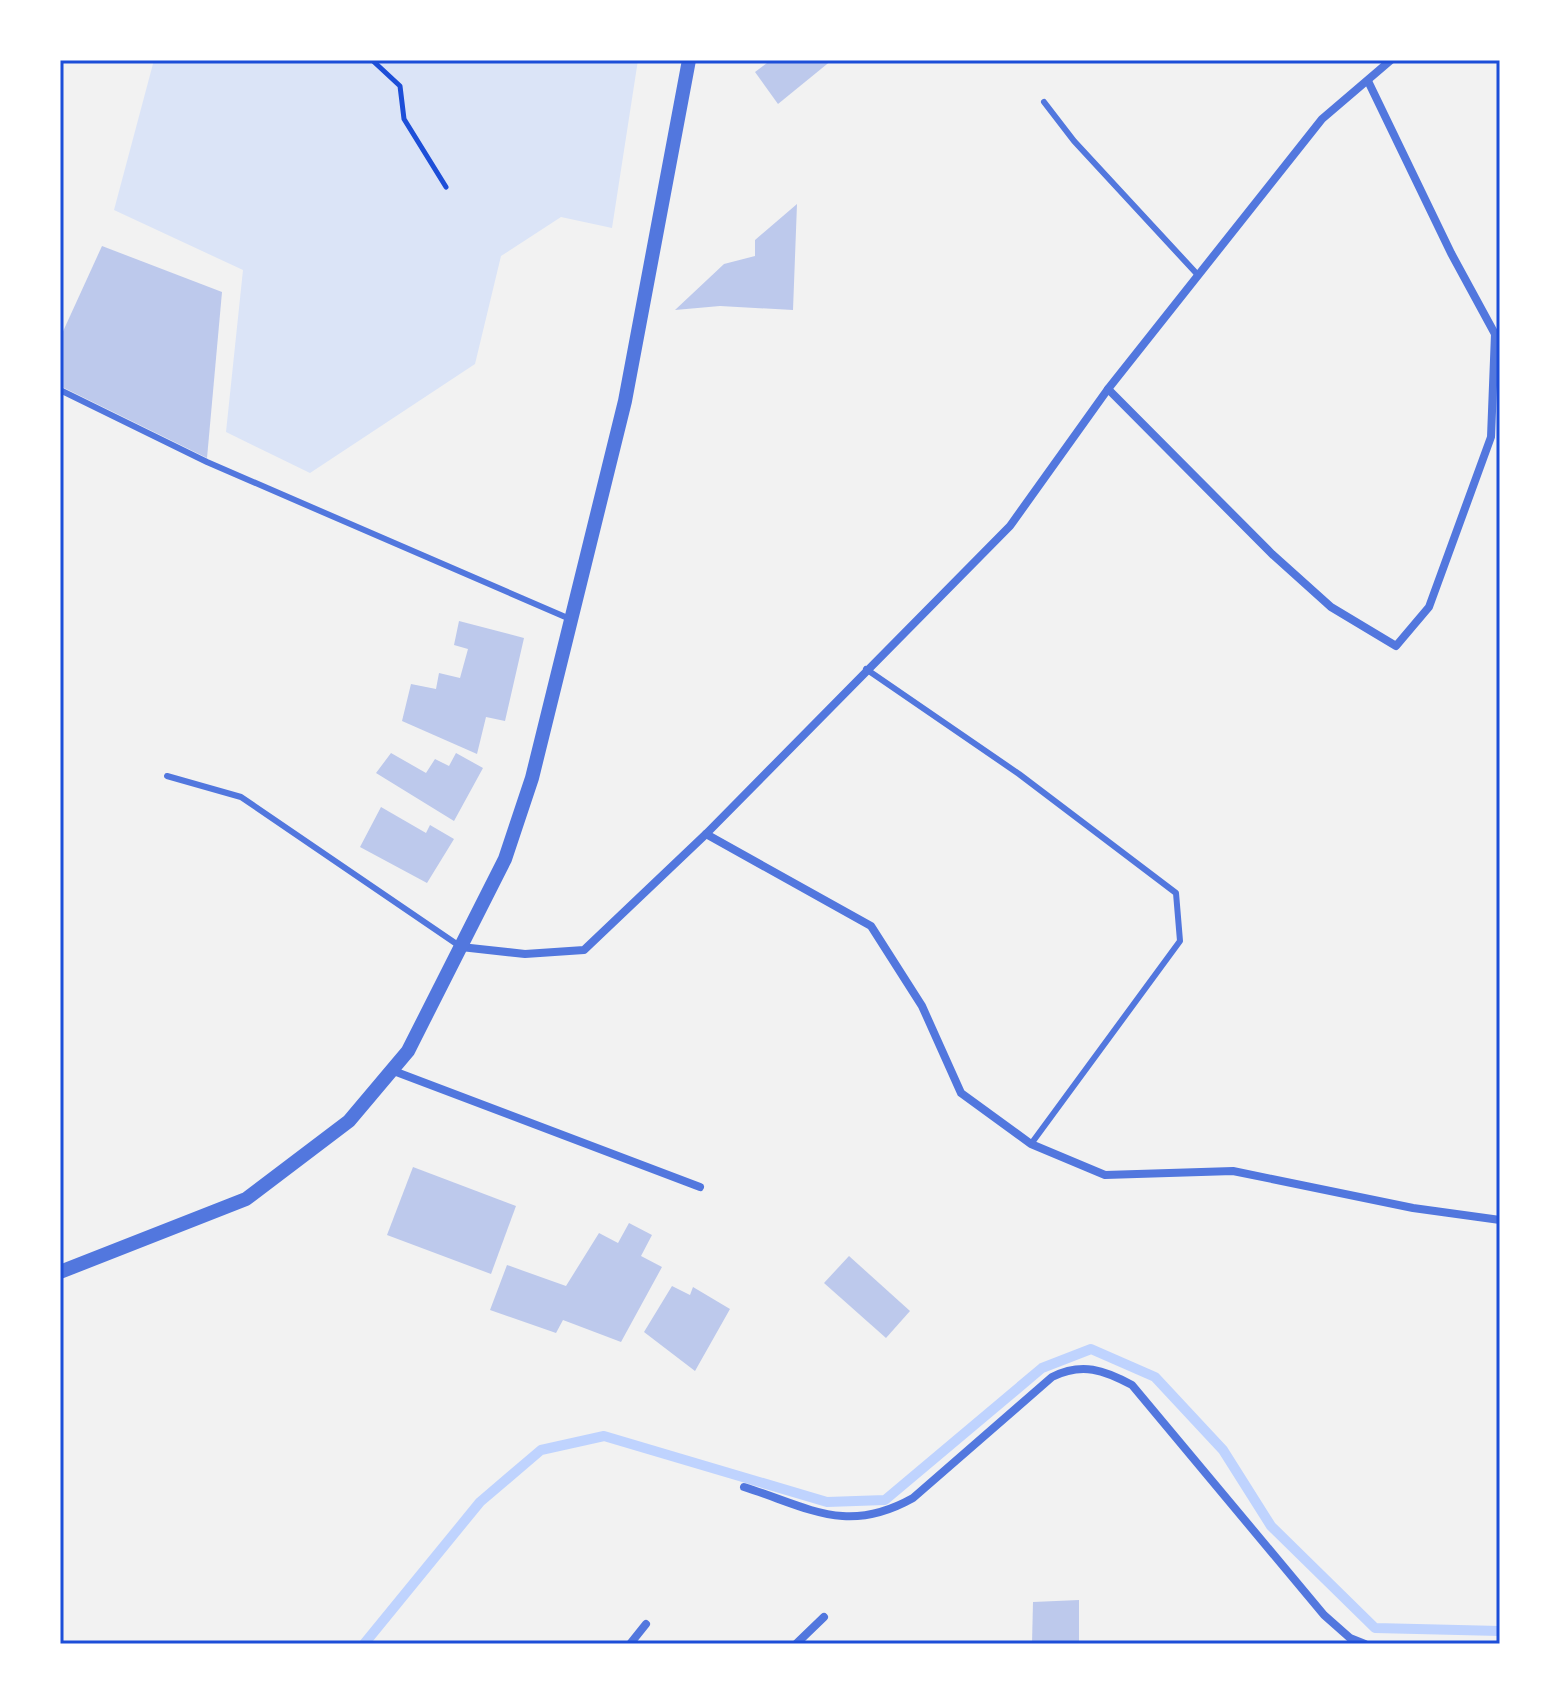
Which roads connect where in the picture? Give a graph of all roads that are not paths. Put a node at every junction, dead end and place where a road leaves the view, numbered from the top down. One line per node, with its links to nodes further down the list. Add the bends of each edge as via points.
1 (689, 60): 9 (street, via 625,401)
2 (1391, 60): 3 (street)
3 (1368, 81): 5 (street, via 1322,119); 6 (street, via 1451,253)
4 (1044, 102): 5 (lane)
5 (1197, 274): 7 (street)
6 (1498, 332): 7 (street, via 1491,437 1429,607 1396,646 1307,586)
7 (1108, 389): 10 (street, via 1010,526)
8 (60, 390): 9 (lane, via 207,462)
9 (570, 619): 13 (street, via 532,778 509,846)
10 (866, 669): 12 (street); 15 (lane, via 1019,774 1176,893 1180,941)
11 (167, 776): 13 (lane, via 241,797)
12 (706, 834): 13 (street, via 584,950 525,954); 15 (street, via 871,926 922,1006 961,1093)
13 (461, 947): 14 (street, via 408,1051)
14 (391, 1070): 16 (street); 18 (street, via 349,1121 246,1199)
15 (1031, 1144): 17 (street, via 1105,1175 1233,1171)
16 (700, 1187)
17 (1500, 1220)
18 (60, 1272)
19 (744, 1487): 24 (street, via 837,1517 862,1519 886,1513 913,1498 1052,1377 1069,1368 1109,1373 1132,1385 1324,1615)
20 (824, 1617): 23 (street)
21 (646, 1624): 22 (street)
22 (630, 1644)
23 (796, 1644)
24 (1365, 1644)

